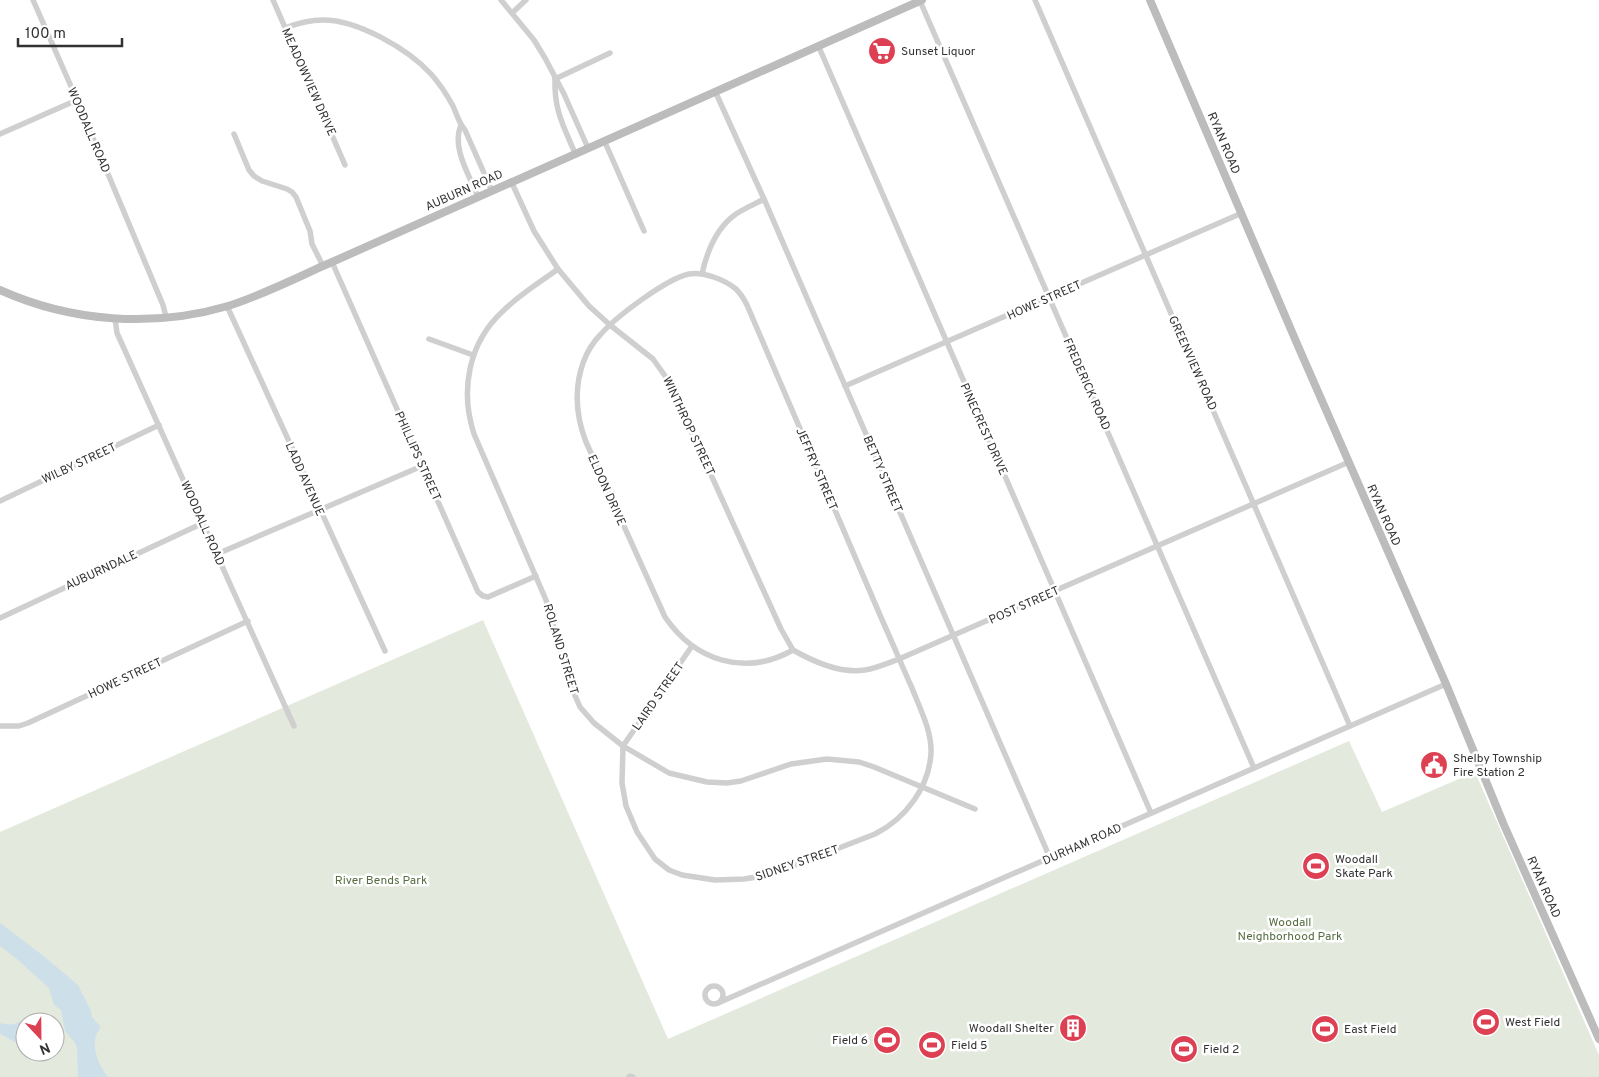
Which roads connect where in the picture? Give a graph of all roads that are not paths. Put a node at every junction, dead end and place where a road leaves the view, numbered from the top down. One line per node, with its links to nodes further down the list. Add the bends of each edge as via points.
1 (33, 0): 14 (street, WOODALL ROAD)
2 (273, 0): 9 (street, MEADOWVIEW DRIVE)
3 (501, 0): 8 (street)
4 (526, 0): 8 (street)
5 (921, 0): 10 (street, AUBURN ROAD); 34 (street, FREDERICK ROAD)
6 (1035, 0): 28 (street, GREENVIEW ROAD)
7 (1150, 0): 26 (street, RYAN ROAD)
8 (512, 13): 12 (street, via 546,58)
9 (285, 28): 15 (street, via 310,21 338,22 385,39 432,74 454,107); 21 (street, MEADOWVIEW DRIVE)
10 (818, 45): 13 (street, AUBURN ROAD); 40 (street, PINECREST DRIVE)
11 (610, 53): 12 (street)
12 (555, 79): 19 (street); 20 (street, via 557,111)
13 (715, 91): 18 (street, AUBURN ROAD); 25 (street, BETTY STREET)
14 (77, 100): 16 (street); 36 (street, WOODALL ROAD)
15 (460, 125): 23 (street); 24 (street, via 459,146)
16 (0, 134)
17 (234, 134): 30 (street, via 254,176 287,189 296,197)
18 (604, 140): 19 (street, AUBURN ROAD); 27 (street)
19 (588, 148): 20 (street, AUBURN ROAD)
20 (575, 153): 22 (street, AUBURN ROAD)
21 (345, 165)
22 (511, 181): 23 (street, AUBURN ROAD); 31 (street, WINTHROP STREET, via 534,231)
23 (492, 191): 24 (street, AUBURN ROAD)
24 (478, 197): 29 (street, AUBURN ROAD)
25 (764, 199): 32 (street, via 726,222 710,248); 42 (street, BETTY STREET)
26 (1242, 213): 28 (street, HOWE STREET); 44 (street, RYAN ROAD)
27 (644, 231)
28 (1146, 255): 34 (street, HOWE STREET); 47 (street, GREENVIEW ROAD)
29 (332, 262): 30 (street, AUBURN ROAD); 45 (street, PHILLIPS STREET)
30 (323, 266): 35 (street, AUBURN ROAD)
31 (558, 269): 38 (street, WINTHROP STREET); 41 (street, ROLAND STREET, via 503,311 485,332)
32 (702, 274): 38 (street, via 690,274 668,282); 60 (street, JEFFRY STREET, via 732,286 747,305)
33 (0, 290): 37 (street, AUBURN ROAD, via 40,305)
34 (1049, 297): 40 (street, HOWE STREET); 50 (street, FREDERICK ROAD)
35 (227, 306): 36 (street, AUBURN ROAD); 48 (street, LADD AVENUE)
36 (166, 317): 37 (street, AUBURN ROAD)
37 (115, 319): 43 (street, WOODALL ROAD, via 117,333)
38 (610, 326): 57 (street, ELDON DRIVE, via 595,341 583,365 577,392 580,427 658,605 674,630); 58 (street, WINTHROP STREET, via 646,352 668,380)
39 (429, 339): 41 (street)
40 (946, 342): 42 (street, HOWE STREET); 53 (street, PINECREST DRIVE)
41 (473, 355): 52 (street, ROLAND STREET, via 467,391 470,422)
42 (845, 386): 56 (street, BETTY STREET)
43 (159, 425): 46 (street, WILBY STREET); 49 (street, WOODALL ROAD)
44 (1349, 462): 47 (street, POST STREET); 61 (street, RYAN ROAD)
45 (422, 466): 48 (street); 52 (street, PHILLIPS STREET, via 478,592 488,597)
46 (0, 501)
47 (1254, 504): 50 (street, POST STREET); 64 (street, GREENVIEW ROAD)
48 (320, 511): 51 (street); 59 (street, LADD AVENUE)
49 (203, 523): 51 (street, WOODALL ROAD); 54 (street, AUBURNDALE)
50 (1158, 546): 53 (street, POST STREET); 66 (street, FREDERICK ROAD)
51 (217, 554): 55 (street, WOODALL ROAD)
52 (536, 576): 65 (street, ROLAND STREET, via 580,707)
53 (1055, 591): 56 (street, POST STREET); 69 (street, PINECREST DRIVE)
54 (0, 618)
55 (248, 621): 62 (street, HOWE STREET, via 28,723); 63 (street, WOODALL ROAD)
56 (953, 636): 60 (street, POST STREET); 70 (street, BETTY STREET)
57 (692, 646): 58 (street, via 720,660 746,664 782,656); 65 (street, LAIRD STREET)
58 (793, 650): 60 (street, POST STREET, via 839,669 864,670)
59 (385, 651)
60 (899, 659): 67 (street, JEFFRY STREET, via 930,738 929,767)
61 (1446, 684): 64 (street, DURHAM ROAD); 74 (street, RYAN ROAD, via 1504,825)
62 (0, 726)
63 (294, 726)
64 (1350, 726): 66 (street, DURHAM ROAD)
65 (623, 746): 67 (street, ROLAND STREET, via 669,773 707,782 741,781 791,764 827,759 859,762); 67 (street, SIDNEY STREET, via 623,794 644,844 669,870 706,879 763,876 875,834 899,819)
66 (1254, 768): 69 (street, DURHAM ROAD)
67 (922, 787): 68 (street, ROLAND STREET)
68 (975, 809)
69 (1151, 813): 70 (street, DURHAM ROAD)
70 (1050, 858): 72 (street, DURHAM ROAD)
71 (720, 988): 72 (street); 73 (street, via 722,996); 73 (street, via 709,988 705,995 709,1003)
72 (731, 996): 73 (street, DURHAM ROAD)
73 (718, 1003)
74 (1599, 1039)

